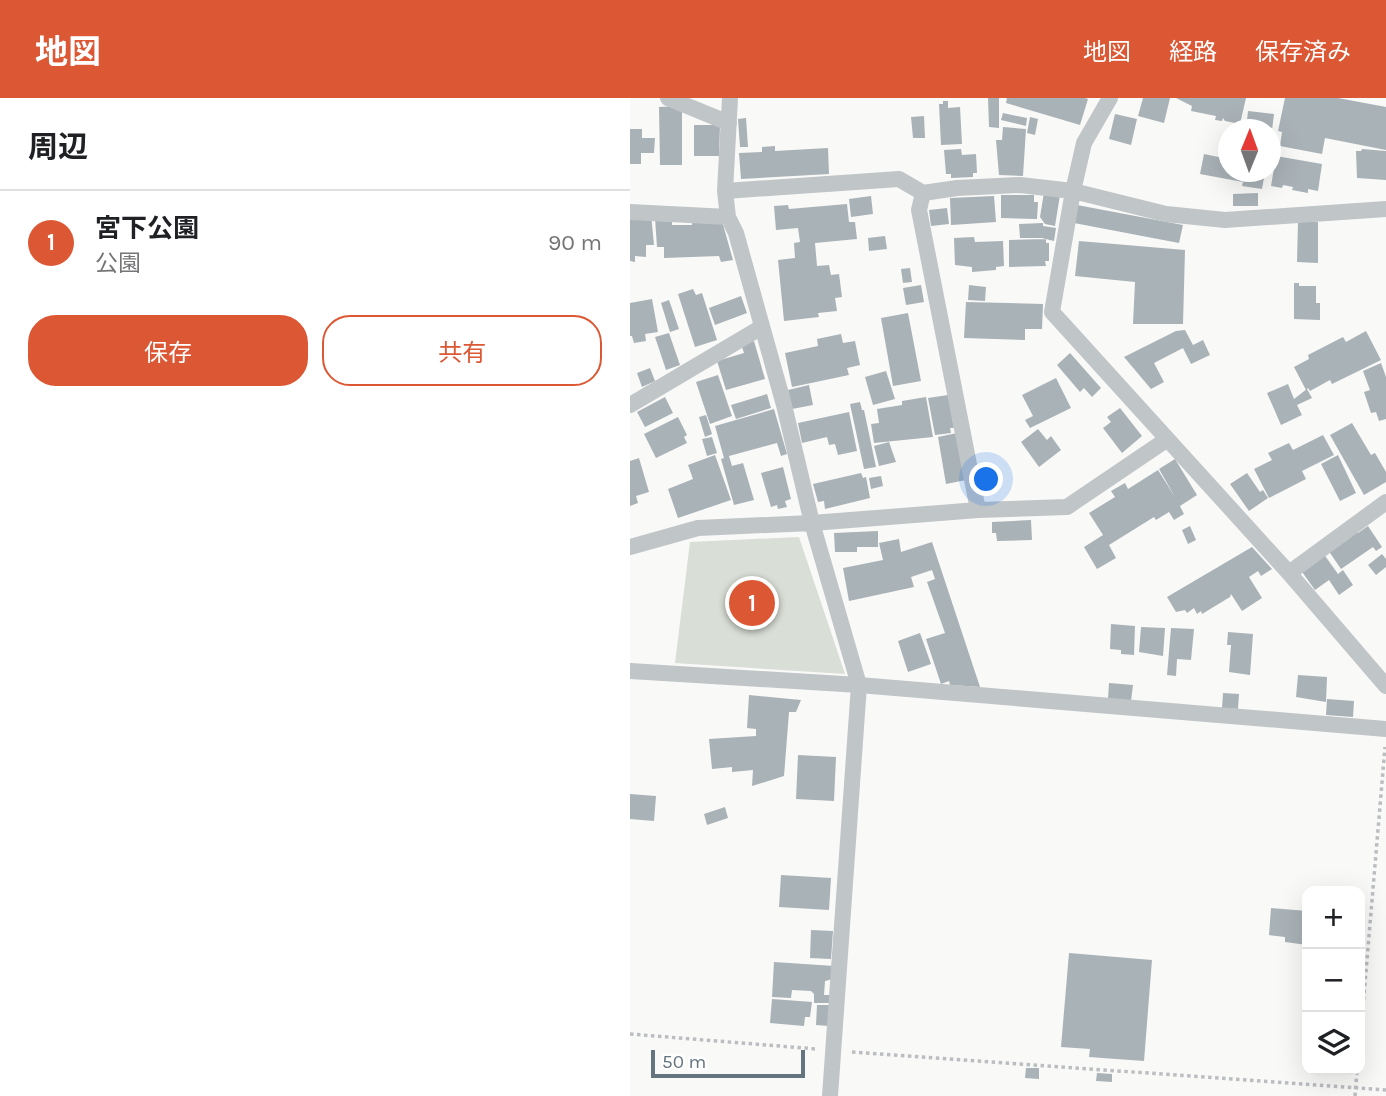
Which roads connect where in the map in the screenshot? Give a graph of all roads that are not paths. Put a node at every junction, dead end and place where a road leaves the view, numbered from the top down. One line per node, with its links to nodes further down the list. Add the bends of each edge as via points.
1 (668, 98): 4 (street)
2 (730, 98): 4 (street)
3 (1110, 98): 6 (street, via 1084,143)
4 (729, 123): 5 (street)
5 (725, 191): 7 (street, via 899,179); 10 (street)
6 (1073, 191): 7 (street, via 1020,185); 8 (street, via 1166,214 1225,220); 13 (street, via 1052,312)
7 (923, 193): 15 (street, via 919,210)
8 (1386, 209)
9 (630, 212): 10 (street)
10 (727, 217): 11 (street, via 736,233)
11 (762, 327): 12 (street); 16 (street)
12 (630, 405)
13 (1166, 440): 15 (street, via 1067,507); 18 (street)
14 (1386, 502): 18 (street)
15 (978, 510): 16 (street)
16 (812, 523): 17 (street, via 698,528); 20 (street)
17 (630, 547)
18 (1289, 573): 21 (street)
19 (630, 671): 20 (street)
20 (859, 685): 22 (street); 23 (street)
21 (1386, 686)
22 (1386, 729)
23 (830, 1096)

